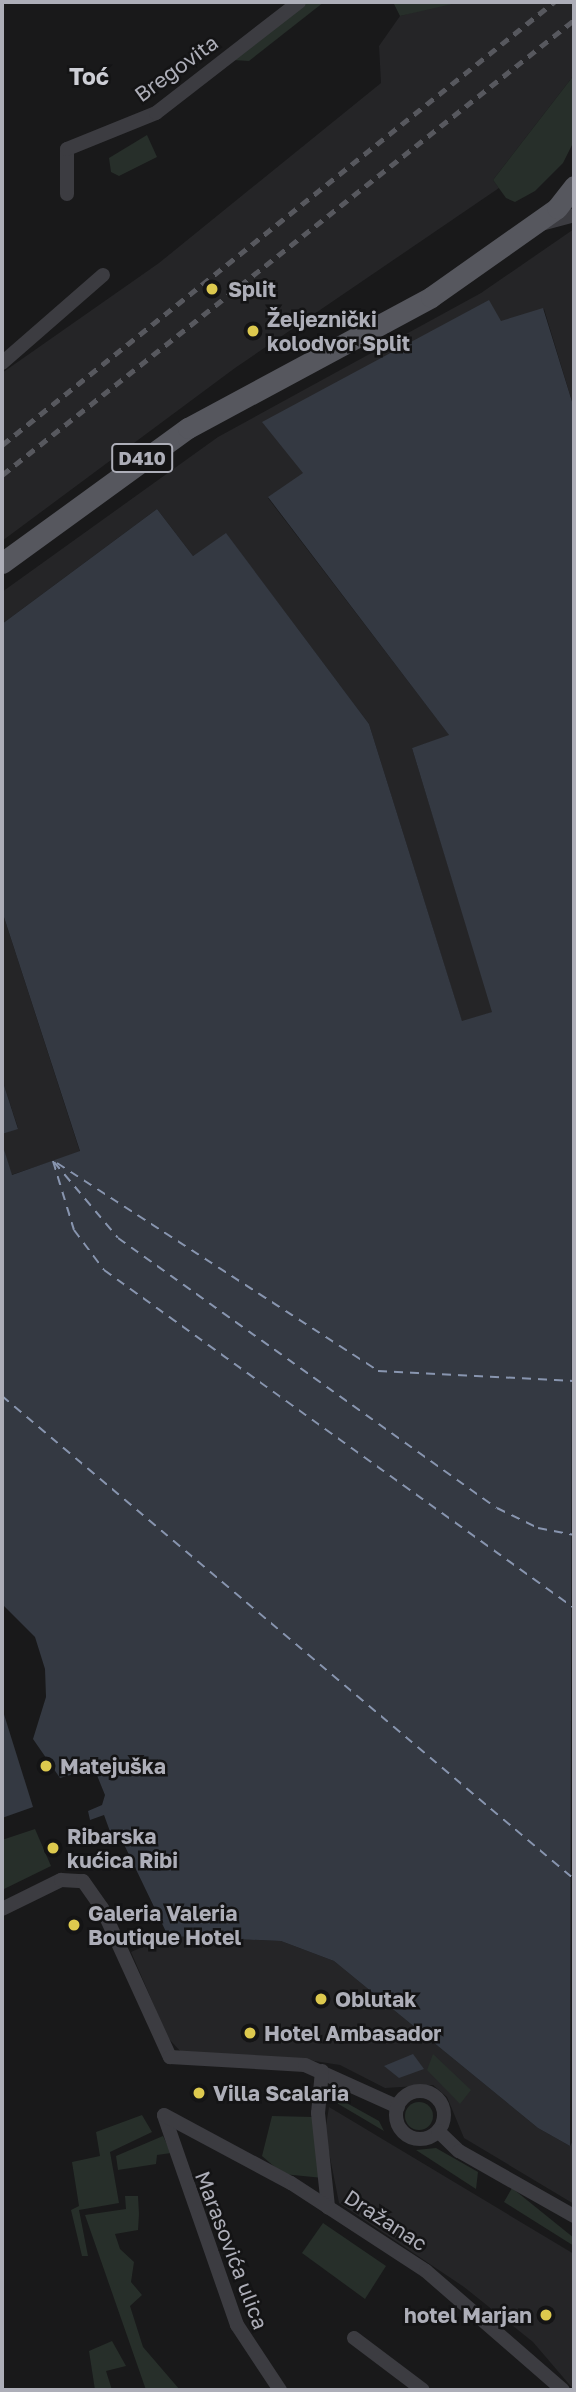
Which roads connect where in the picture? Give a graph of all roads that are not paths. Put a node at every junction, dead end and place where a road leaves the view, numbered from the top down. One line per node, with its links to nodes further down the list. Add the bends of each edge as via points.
1 (299, 2): 3 (street, Bregovita, via 156,113 67,149)
2 (574, 186): 4 (main road, D410)
3 (68, 194)
4 (568, 208): 7 (main road, D410, via 533,226 431,297 188,428)
5 (103, 275): 6 (street)
6 (2, 363)
7 (2, 562)
8 (2, 1909): 9 (street, via 61,1880 83,1881 102,1908 170,2057)
9 (322, 2071): 10 (street); 13 (street, via 318,2113)
10 (398, 2108): 12 (street, via 397,2121 409,2136 427,2138); 12 (street, via 407,2096 428,2093 443,2110)
11 (164, 2115): 13 (street, Dražanac); 16 (street, Marasovića ulica, via 237,2325)
12 (438, 2131): 14 (street, via 459,2151)
13 (328, 2207): 18 (street, Dražanac, via 452,2290)
14 (574, 2216)
15 (354, 2338): 17 (street)
16 (280, 2390)
17 (423, 2390)
18 (563, 2390)

